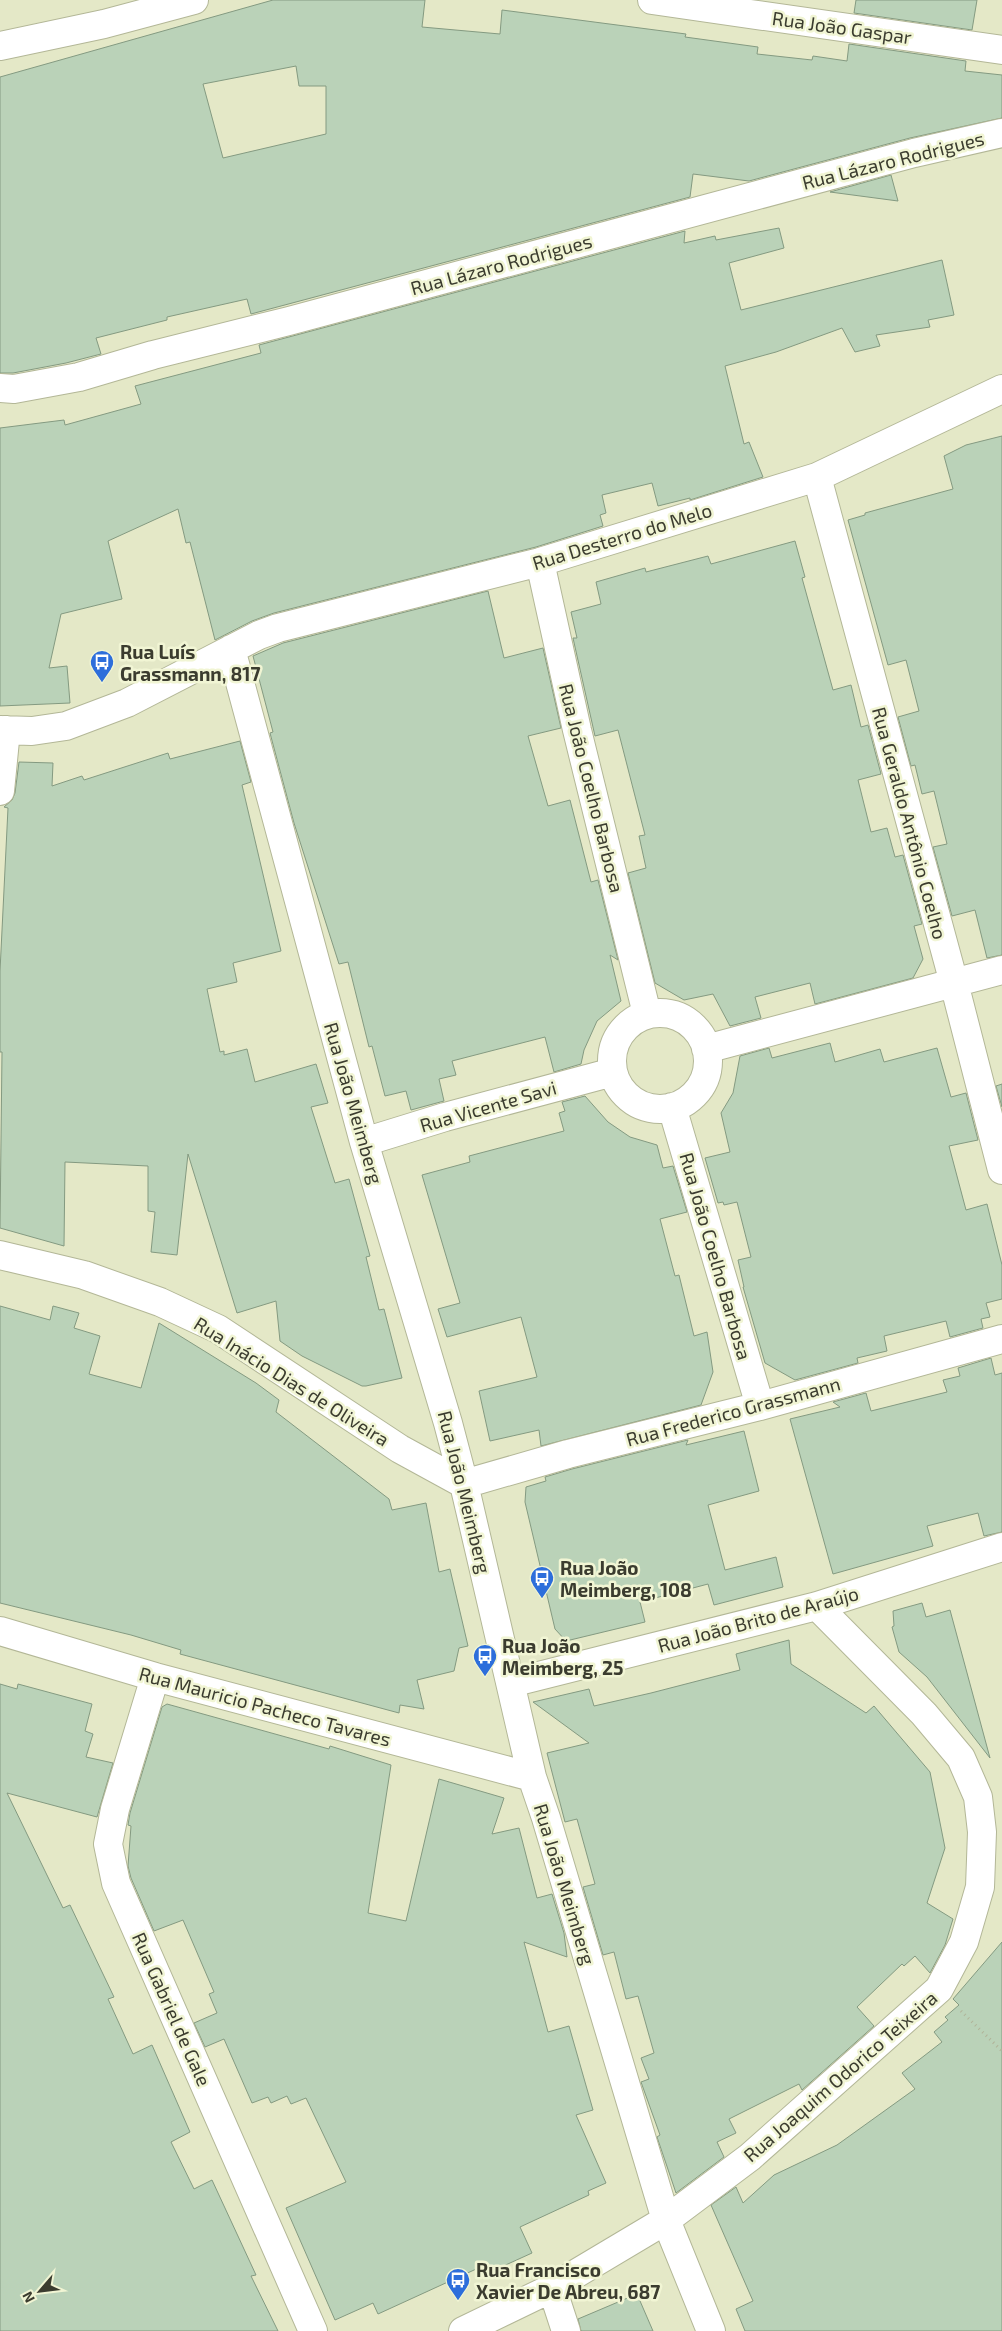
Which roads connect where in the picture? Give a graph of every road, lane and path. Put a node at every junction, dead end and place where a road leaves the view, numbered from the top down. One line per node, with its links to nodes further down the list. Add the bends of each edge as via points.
1 (194, 0): 3 (street, via 104,24)
2 (652, 0): 4 (street, Rua João Gaspar)
3 (0, 46)
4 (1002, 50)
5 (1002, 133): 6 (street, Rua Lázaro Rodrigues, via 914,152 79,377 14,389)
6 (0, 388)
7 (1002, 389): 8 (street, Rua Desterro do Melo)
8 (817, 477): 9 (street, Rua Desterro do Melo); 14 (street, Rua Geraldo Antônio Coelho)
9 (540, 562): 10 (street, Rua Desterro do Melo, via 278,628); 15 (street, Rua João Coelho Barbosa, via 577,730)
10 (231, 649): 11 (street, Rua Desterro do Melo, via 127,703 66,726 32,731); 19 (street, Rua João Meimberg)
11 (3, 730): 12 (street)
12 (0, 791)
13 (1002, 970): 14 (street)
14 (954, 983): 16 (street); 20 (street, Rua Geraldo Antônio Coelho)
15 (647, 1014): 16 (street, via 666,1013 684,1020 698,1032); 17 (street, via 631,1022 618,1036 612,1053)
16 (706, 1049): 18 (street, via 708,1064 697,1092)
17 (613, 1072): 18 (street, via 621,1089 635,1102 653,1108); 19 (street, Rua Vicente Savi)
18 (672, 1107): 23 (street, Rua João Coelho Barbosa)
19 (364, 1142): 24 (street, Rua João Meimberg)
20 (1002, 1170)
21 (0, 1255): 24 (street, Rua Inácio Dias de Oliveira, via 84,1275 160,1302 218,1329 400,1449)
22 (1002, 1339): 23 (street, Rua Frederico Grassmann)
23 (760, 1406): 24 (street, Rua Frederico Grassmann, via 568,1454)
24 (464, 1484): 29 (street, Rua João Meimberg)
25 (1002, 1546): 26 (street, Rua João Brito de Araújo)
26 (817, 1606): 29 (street, Rua João Brito de Araújo); 31 (street, Rua Joaquim Odorico Teixeira, via 924,1714 961,1758 978,1797 982,1832 980,1887 964,1942)
27 (0, 1631): 28 (street, Rua Mauricio Pacheco Tavares)
28 (155, 1677): 30 (street, Rua Mauricio Pacheco Tavares); 35 (street, Rua Gabriel de Gale, via 115,1809 108,1844 116,1883)
29 (511, 1682): 30 (street, Rua João Meimberg)
30 (532, 1777): 33 (street, Rua João Meimberg)
31 (940, 1990): 32 (path); 33 (street, Rua Joaquim Odorico Teixeira, via 750,2157)
32 (1002, 2051)
33 (666, 2220): 34 (street, Rua Joaquim Odorico Teixeira); 38 (street, Rua João Meimberg)
34 (552, 2288): 36 (street, Rua Joaquim Odorico Teixeira); 37 (street)
35 (313, 2331)
36 (462, 2331)
37 (566, 2331)
38 (711, 2331)

